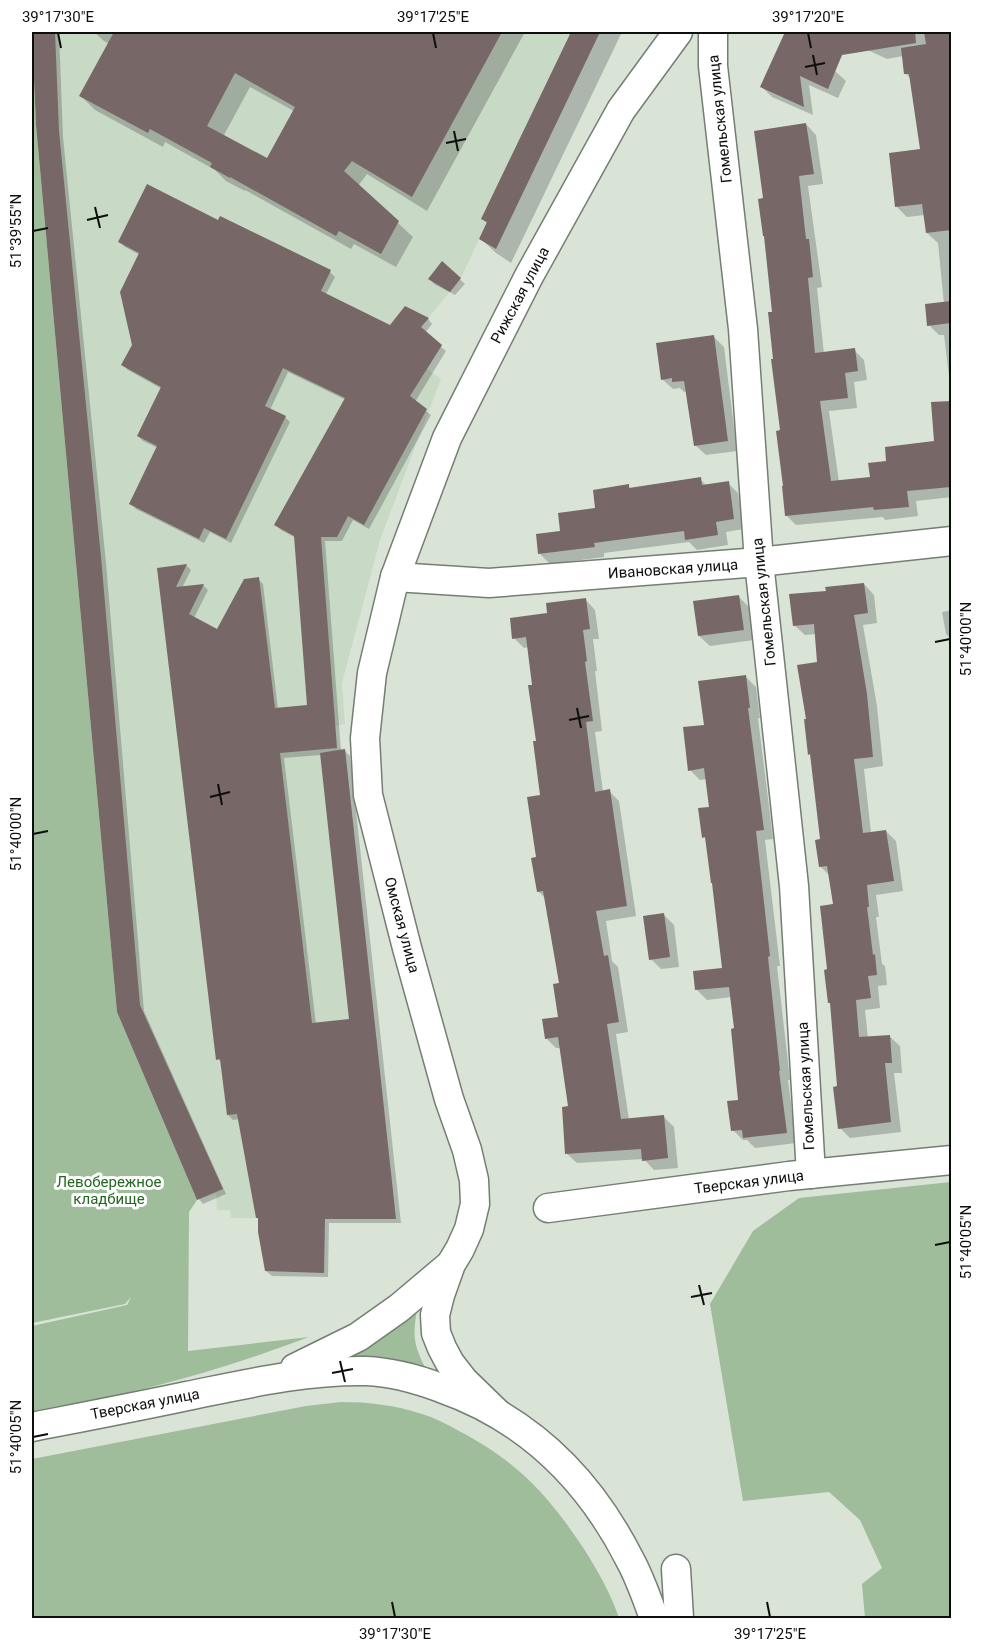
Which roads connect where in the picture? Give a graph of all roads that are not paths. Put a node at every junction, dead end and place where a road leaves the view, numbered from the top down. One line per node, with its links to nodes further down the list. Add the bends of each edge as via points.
1 (678, 32): 5 (street, Рижская улица, via 621,110 529,276 447,438)
2 (713, 32): 4 (street, Гомельская улица, via 713,66 743,329)
3 (951, 541): 4 (street, Ивановская улица)
4 (759, 562): 5 (street, Ивановская улица, via 489,583); 7 (street, Гомельская улица, via 794,886)
5 (394, 577): 9 (street, Омская улица, via 372,673 365,738 368,795 407,948 474,1180 475,1204 469,1229)
6 (951, 1160): 7 (street, Тверская улица)
7 (811, 1174): 8 (street, Тверская улица)
8 (548, 1208)
9 (450, 1264): 10 (street, via 358,1337); 11 (street, via 435,1315 436,1333 450,1363)
10 (259, 1381): 11 (street, via 327,1372 386,1373 450,1391); 12 (street, Тверская улица)
11 (497, 1413): 14 (street, via 536,1439 589,1493 631,1560)
12 (32, 1427)
13 (676, 1569): 15 (street)
14 (654, 1618)
15 (679, 1618)

